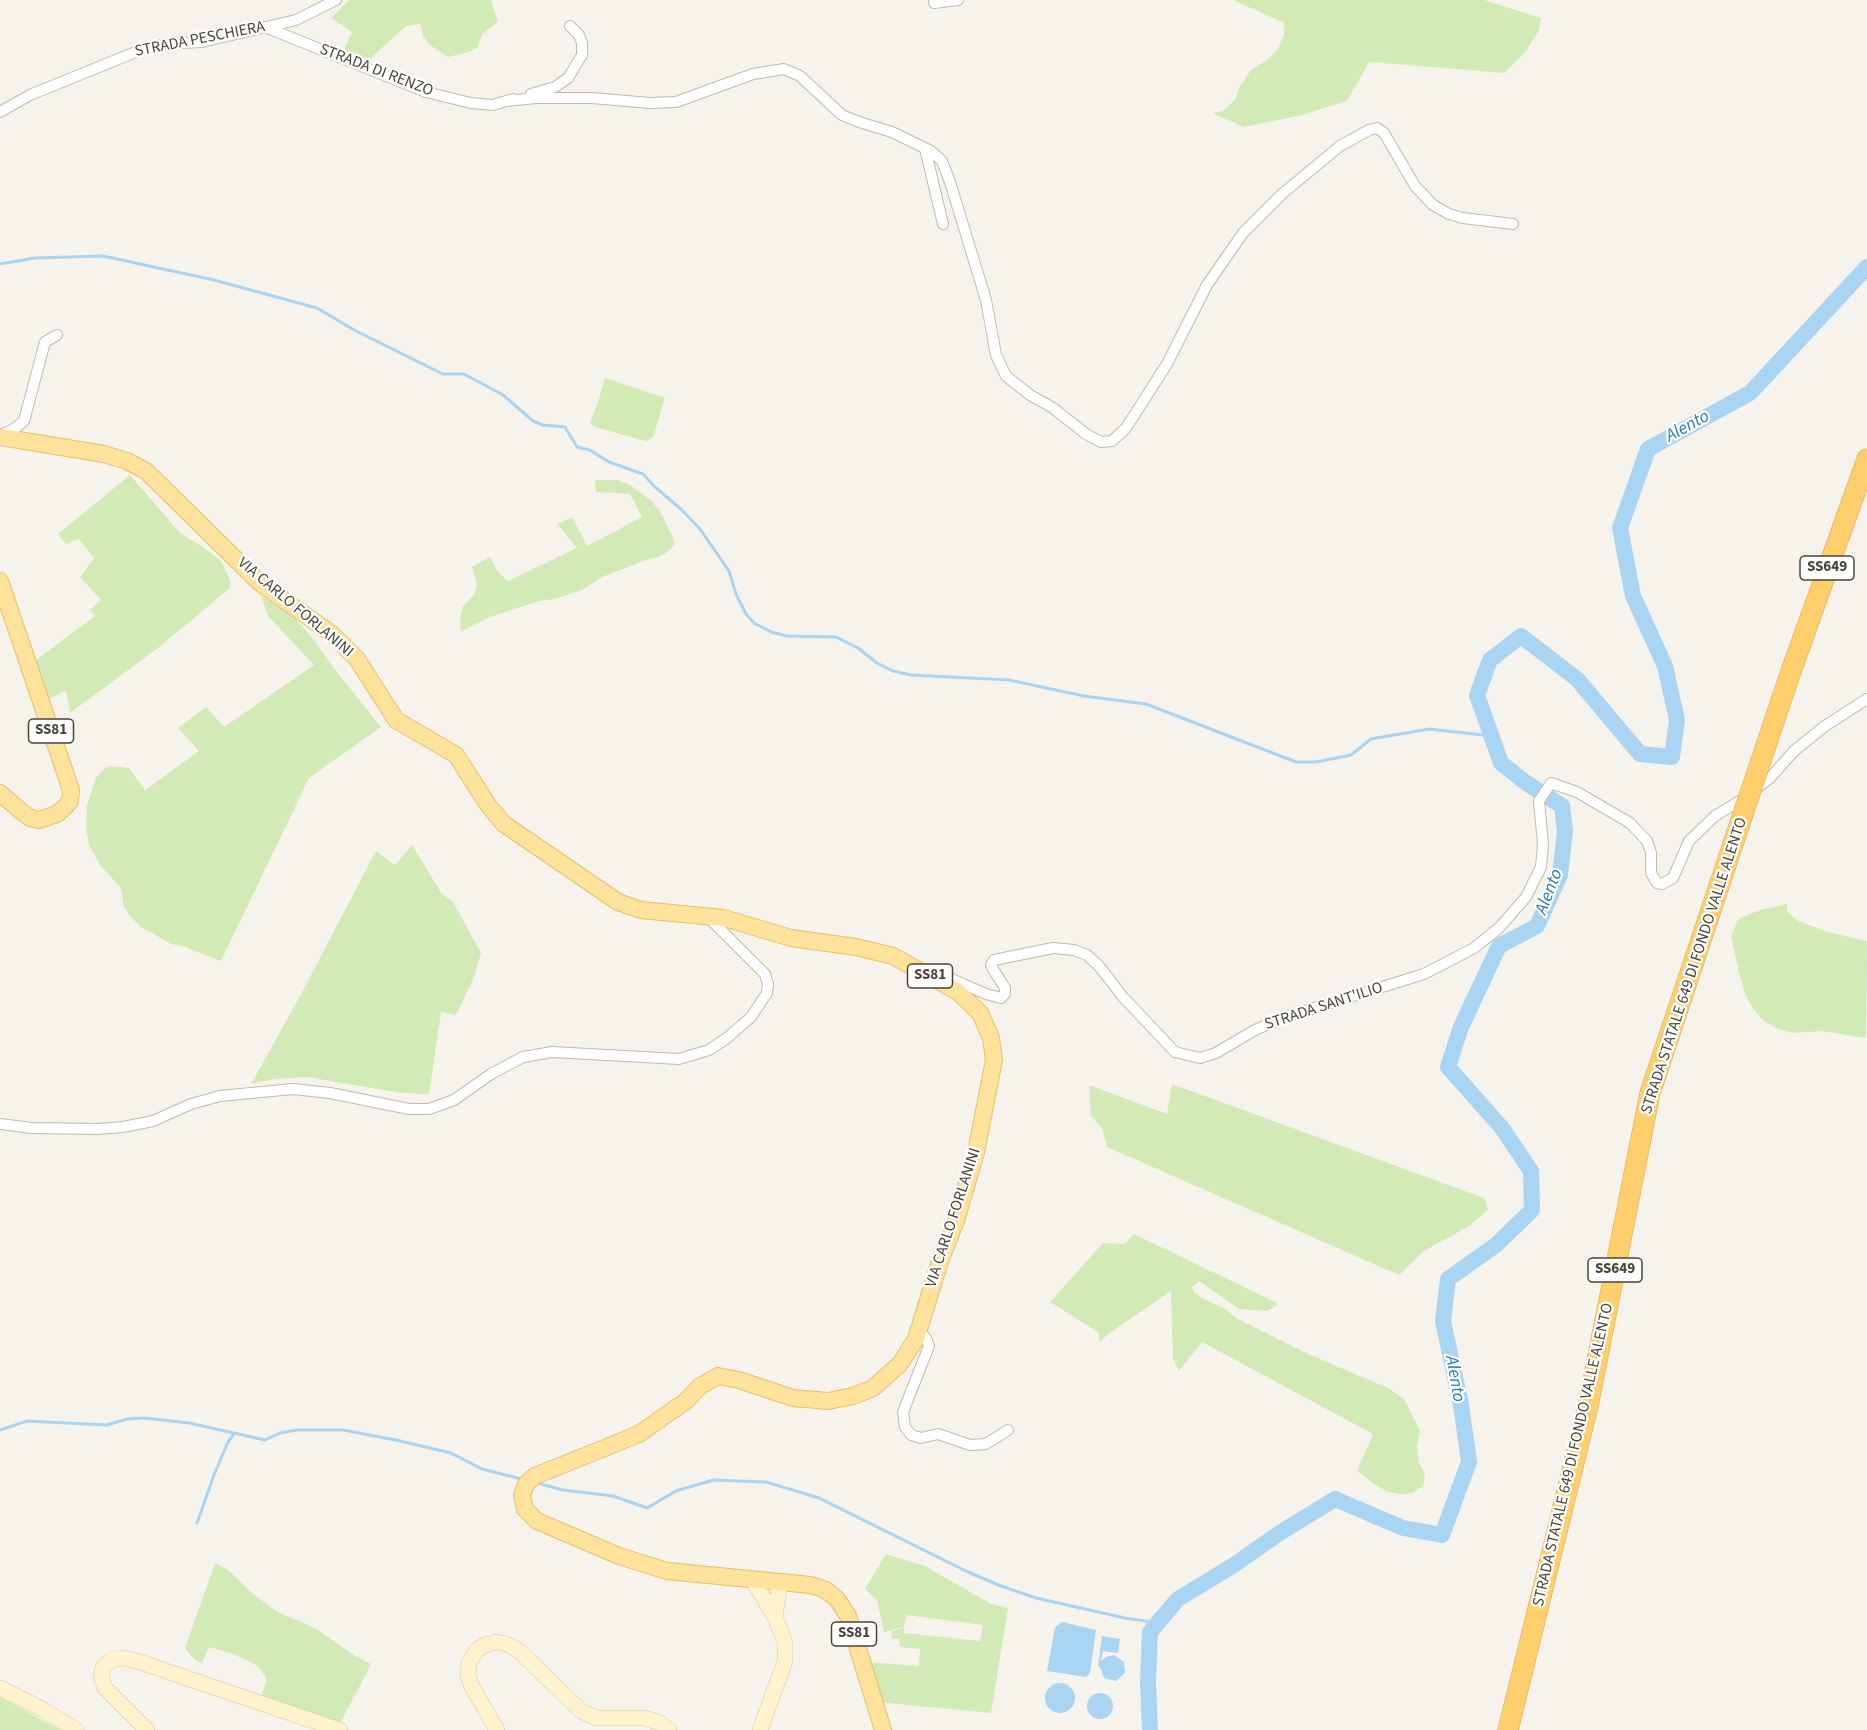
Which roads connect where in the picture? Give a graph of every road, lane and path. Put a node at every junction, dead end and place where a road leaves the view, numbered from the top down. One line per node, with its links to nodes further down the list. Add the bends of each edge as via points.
1 (336, 0): 5 (street, STRADA PESCHIERA, via 296,20)
2 (958, 0): 3 (street)
3 (934, 3)
4 (570, 26): 6 (street, STRADA DI RENZO, via 579,34 582,54 568,78 555,87)
5 (265, 27): 6 (street, STRADA DI RENZO, via 426,93 471,103 493,105); 7 (street, STRADA PESCHIERA, via 202,42 143,49 30,95)
6 (506, 101): 8 (street, via 592,98 676,102 753,74 784,69 800,76 842,115)
7 (0, 112)
8 (926, 148): 9 (street); 10 (street, via 942,162 950,182 986,300 996,356 1006,376 1101,442 1112,441 1126,428 1167,364 1208,285 1244,232 1332,153 1369,130 1377,128 1384,133 1415,186 1433,205 1463,218)
9 (943, 224)
10 (1513, 224)
11 (57, 335): 12 (street, via 45,342 24,421)
12 (0, 436): 17 (main road, VIA CARLO FORLANINI / SS81, via 104,454 146,471 260,583 332,634 357,659 396,720 456,755 504,824 618,902 641,910)
13 (1867, 459): 33 (highway, STRADA STATALE 649 DI FONDO VALLE ALENTO / SS649, bridge, via 1789,677 1650,1093 1588,1406)
14 (0, 581): 16 (main road, SS81, via 71,790 66,807 39,819 30,818)
15 (1867, 699): 18 (street, STRADA SANT'ILIO, via 1825,726 1794,751 1770,778 1715,816 1689,841 1673,878 1660,884 1651,873 1647,841 1630,823 1577,792 1551,783 1539,801 1541,867 1526,897 1499,928 1474,948 1424,974 1285,1017 1200,1058 1175,1052 1099,966 1074,950 1053,948 994,960 993,969 1005,988 1001,998 933,971)
16 (0, 793)
17 (707, 916): 18 (main road, VIA CARLO FORLANINI / SS81, via 791,938 893,956); 19 (street, via 765,974 767,993 751,1017 728,1038 709,1050 679,1059 552,1052 523,1057 454,1100 429,1109 293,1089 220,1096 153,1121 98,1130)
18 (924, 972): 20 (main road, VIA CARLO FORLANINI / SS81, via 964,996 980,1013 991,1038 994,1060 976,1152)
19 (0, 1124)
20 (918, 1330): 21 (street, via 929,1346 903,1412 905,1427 911,1435 921,1438 939,1434 970,1445 986,1444); 22 (main road, VIA CARLO FORLANINI / SS81, via 900,1364 873,1388 828,1401 793,1398 718,1376 639,1434 535,1476 523,1490 523,1503 532,1518 619,1556 667,1571)
21 (1008, 1430)
22 (753, 1581): 23 (main road, VIA CARLO FORLANINI / SS81); 24 (main road)
23 (780, 1582): 24 (main road); 32 (main road, VIA CARLO FORLANINI / SS81, via 811,1585 837,1599 848,1616)
24 (776, 1617): 31 (main road, via 785,1661)
25 (0, 1688): 26 (main road)
26 (76, 1730)
27 (147, 1730): 28 (main road, via 105,1688 101,1676 103,1667 111,1660 137,1661)
28 (340, 1730)
29 (497, 1730): 30 (main road, via 468,1675 476,1651 497,1642 518,1650 581,1711 596,1718 644,1718)
30 (669, 1730)
31 (760, 1730)
32 (883, 1730)
33 (1508, 1730)

